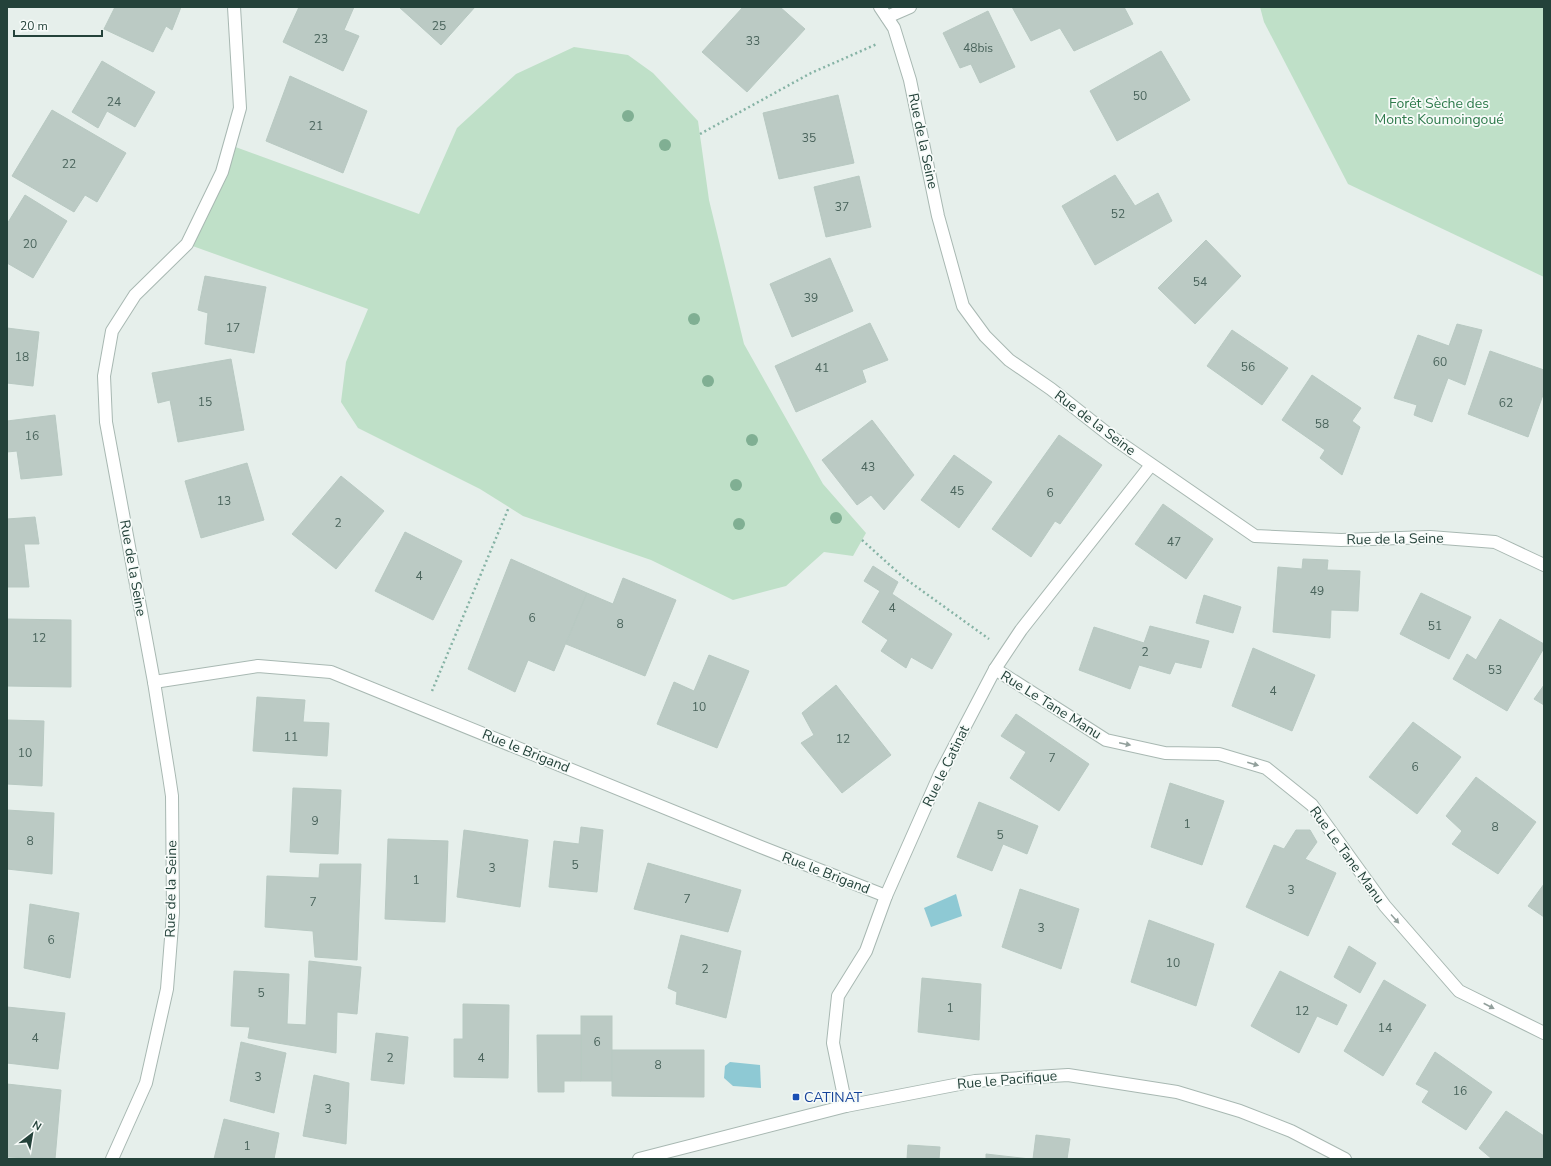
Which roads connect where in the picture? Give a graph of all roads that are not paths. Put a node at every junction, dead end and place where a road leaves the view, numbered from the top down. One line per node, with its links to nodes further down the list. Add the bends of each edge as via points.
1 (234, 7): 7 (street, Rue de la Seine, via 240,108 222,172 187,244 135,295 112,331 104,376 106,422)
2 (910, 7): 3 (street)
3 (883, 12): 4 (street, Rue de la Seine, via 894,28 910,80 938,216 963,306 985,336 1009,360)
4 (1151, 465): 5 (street, Rue de la Seine, via 1255,536 1341,540 1430,537 1495,542); 6 (street, Rue le Catinat, via 1021,630)
5 (1544, 565)
6 (995, 669): 8 (street, Rue le Catinat, via 940,774); 9 (street, Rue Le Tane Manu, one-way to 9, via 1106,740 1165,753 1219,754 1266,768 1312,805 1384,906 1460,991)
7 (154, 682): 8 (street, Rue le Brigand, via 258,666 331,672); 11 (street, Rue de la Seine, via 172,796 172,924 167,990 146,1083)
8 (886, 896): 10 (street, Rue le Catinat, via 866,951 838,996 833,1043)
9 (1544, 1033)
10 (846, 1106): 12 (street, Rue le Pacifique); 13 (street, Rue le Pacifique, via 975,1081 1068,1075 1177,1092 1240,1111 1291,1131)
11 (112, 1159)
12 (639, 1159)
13 (1345, 1159)

